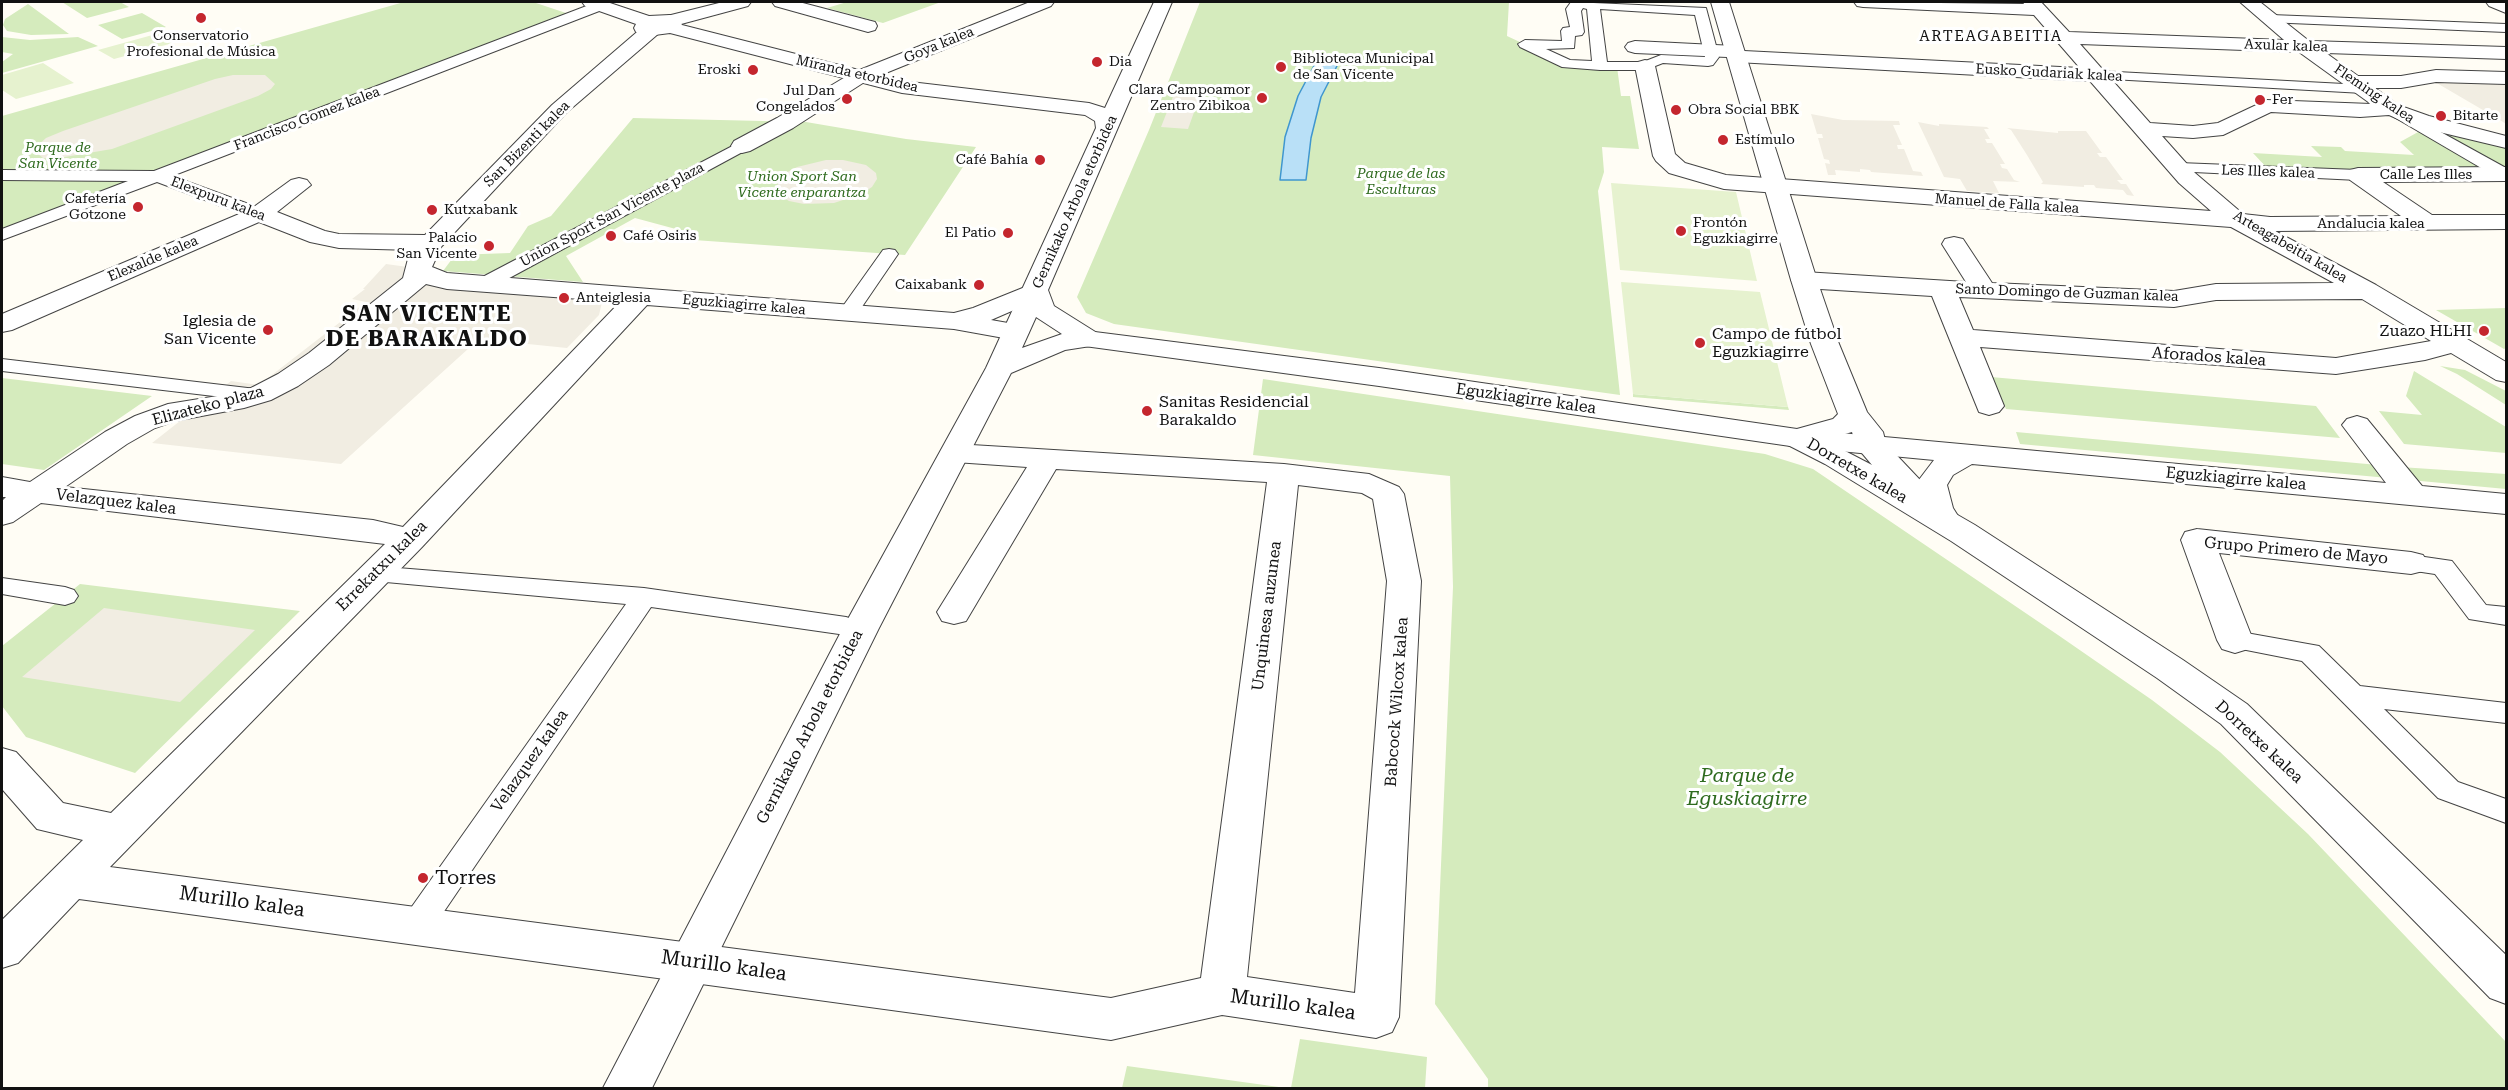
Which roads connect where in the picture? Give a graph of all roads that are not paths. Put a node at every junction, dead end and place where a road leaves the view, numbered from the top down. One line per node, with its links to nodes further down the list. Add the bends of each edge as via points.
1 (742, 2): 14 (street, San Bizenti kalea)
2 (781, 2): 15 (street)
3 (1045, 2): 25 (street, Goya kalea)
4 (1162, 2): 29 (street, Gernikako Arbola etorbidea)
5 (1720, 2): 21 (street, Dorretxe kalea)
6 (1863, 2): 11 (street)
7 (2249, 2): 13 (street, Fleming kalea)
8 (2495, 2): 12 (street)
9 (601, 3): 14 (street, Miranda etorbidea); 37 (street, Francisco Gomez kalea)
10 (1593, 3): 19 (street, via 1701,11); 23 (street); 23 (street, via 1576,4 1573,9 1577,32 1568,31 1569,45 1525,44 1567,64)
11 (2036, 6): 17 (street, Arteagabeitia kalea)
12 (2506, 8)
13 (2271, 19): 16 (street); 18 (street, Fleming kalea)
14 (660, 25): 25 (street, Miranda etorbidea); 45 (street, San Bizenti kalea, via 559,110)
15 (868, 26)
16 (2506, 28)
17 (2066, 38): 18 (street, Axular kalea); 24 (street, Arteagabeitia kalea)
18 (2304, 46): 20 (street, Axular kalea); 27 (street, Fleming kalea)
19 (1710, 51): 21 (street, Eusko Gudariak kalea); 22 (street, Eusko Gudariak kalea)
20 (2506, 53)
21 (1736, 54): 24 (street, Eusko Gudariak kalea); 39 (street, Dorretxe kalea)
22 (1640, 57): 23 (street); 39 (street, Manuel de Falla kalea, via 1662,151 1668,161 1705,178)
23 (1600, 66)
24 (2098, 75): 27 (street, Eusko Gudariak kalea); 30 (street, Arteagabeitia kalea)
25 (859, 77): 29 (street, Miranda etorbidea, via 902,87 1089,109 1099,113); 32 (street, Goya kalea)
26 (2506, 78): 27 (street, via 2436,76)
27 (2358, 85): 28 (street, Fleming kalea)
28 (2391, 109): 30 (street, via 2267,106 2223,129); 31 (street); 34 (street, Fleming kalea)
29 (1107, 129): 52 (street, Gernikako Arbola etorbidea)
30 (2146, 129): 33 (street, Arteagabeitia kalea)
31 (2506, 142)
32 (742, 146): 50 (street, Union Sport San Vicente plaza)
33 (2179, 168): 36 (street, Les Illes kalea); 41 (street, Arteagabeitia kalea)
34 (2506, 174): 36 (street, Calle Les Illes)
35 (2, 175): 37 (street, Elexpuru kalea)
36 (2358, 175): 43 (street, Calle Les Illes)
37 (157, 176): 40 (street, Elexpuru kalea); 44 (street, Francisco Gomez kalea)
38 (299, 185): 40 (street, Elexalde kalea)
39 (1777, 188): 41 (street, Manuel de Falla kalea); 49 (street, Dorretxe kalea)
40 (259, 214): 45 (street, Elexpuru kalea, via 339,241); 58 (street, Elexalde kalea)
41 (2236, 220): 43 (street, Andalucia kalea, via 2270,224); 54 (street, Arteagabeitia kalea)
42 (2506, 222): 43 (street, Andalucia kalea)
43 (2427, 223)
44 (2, 235)
45 (431, 243): 48 (street, San Bizenti kalea)
46 (1953, 244): 53 (street)
47 (889, 254): 56 (street)
48 (419, 270): 50 (street, via 433,278); 66 (street, Elizateko plaza, via 415,281 319,360)
49 (1804, 280): 51 (street, Santo Domingo de Guzman kalea); 68 (street, Dorretxe kalea)
50 (482, 285): 55 (street)
51 (1942, 288): 53 (street, Santo Domingo de Guzman kalea); 60 (street)
52 (1035, 291): 57 (street, Eguzkiagirre kalea, via 982,314); 59 (street, Gernikako Arbola etorbidea); 61 (street, Eguzkiagirre kalea, via 1043,310)
53 (1984, 291): 54 (street, Santo Domingo de Guzman kalea, via 2174,299 2216,292)
54 (2367, 291): 62 (street, Arteagabeitia kalea)
55 (640, 297): 56 (street, Eguzkiagirre kalea); 82 (street, Errekatxu kalea)
56 (848, 313): 57 (street, Eguzkiagirre kalea)
57 (954, 321): 59 (street, Eguzkiagirre kalea)
58 (2, 324)
59 (1014, 332): 61 (street, Eguzkiagirre kalea); 64 (street, Gernikako Arbola etorbidea)
60 (1963, 337): 62 (street, Aforados kalea, via 2336,366 2425,352); 67 (street)
61 (1087, 339): 64 (street, via 1059,343); 70 (street, Eguzkiagirre kalea)
62 (2452, 342): 65 (street, Arteagabeitia kalea)
63 (2, 365): 66 (street)
64 (1000, 368): 72 (street, Gernikako Arbola etorbidea)
65 (2506, 374)
66 (256, 395): 77 (street, Elizateko plaza, via 168,413 145,422)
67 (1989, 406)
68 (1853, 415): 70 (street, via 1843,425); 71 (street, Dorretxe kalea, via 1868,432)
69 (2357, 425): 78 (street)
70 (1797, 438): 71 (street, Eguzkiagirre kalea); 81 (street, Dorretxe kalea)
71 (1871, 446): 73 (street, Eguzkiagirre kalea); 81 (street, Dorretxe kalea)
72 (955, 453): 74 (street); 100 (street, Gernikako Arbola etorbidea)
73 (1966, 454): 78 (street, Eguzkiagirre kalea); 81 (street, via 1941,469 1931,485 1936,508)
74 (1047, 459): 75 (street); 88 (street)
75 (1284, 474): 102 (street, Unquinesa auzunea); 103 (street, Babcock Wilcox kalea, via 1369,484 1388,494 1404,581)
76 (2, 487): 77 (street, Velazquez kalea)
77 (36, 492): 80 (street, Elizateko plaza); 82 (street, Velazquez kalea, via 373,531)
78 (2412, 495): 79 (street, Eguzkiagirre kalea)
79 (2500, 510)
80 (2, 515)
81 (1947, 524): 101 (street, Dorretxe kalea, via 2234,714)
82 (410, 539): 84 (street, Errekatxu kalea)
83 (2410, 563): 89 (street, Grupo Primero de Mayo, via 2443,567 2478,613); 91 (street, Grupo Primero de Mayo, via 2197,540)
84 (373, 574): 87 (street); 96 (street, Errekatxu kalea)
85 (2, 586): 86 (street)
86 (65, 596)
87 (644, 597): 90 (street); 98 (street, Velazquez kalea)
88 (954, 612)
89 (2506, 616)
90 (846, 626)
91 (2235, 640): 92 (street, Grupo Primero de Mayo, via 2310,653)
92 (2356, 696): 93 (street); 95 (street, Grupo Primero de Mayo, via 2448,790)
93 (2506, 713)
94 (2, 763): 96 (street, via 51,817)
95 (2506, 811)
96 (118, 831): 97 (street, Errekatxu kalea)
97 (70, 880): 98 (street, Murillo kalea); 99 (street, Errekatxu kalea)
98 (417, 925): 100 (street, Murillo kalea)
99 (4, 944)
100 (690, 961): 102 (street, Murillo kalea, via 1111,1018); 104 (street, Gernikako Arbola etorbidea)
101 (2506, 984)
102 (1222, 994): 103 (street, Murillo kalea)
103 (1376, 1017)
104 (627, 1089)

